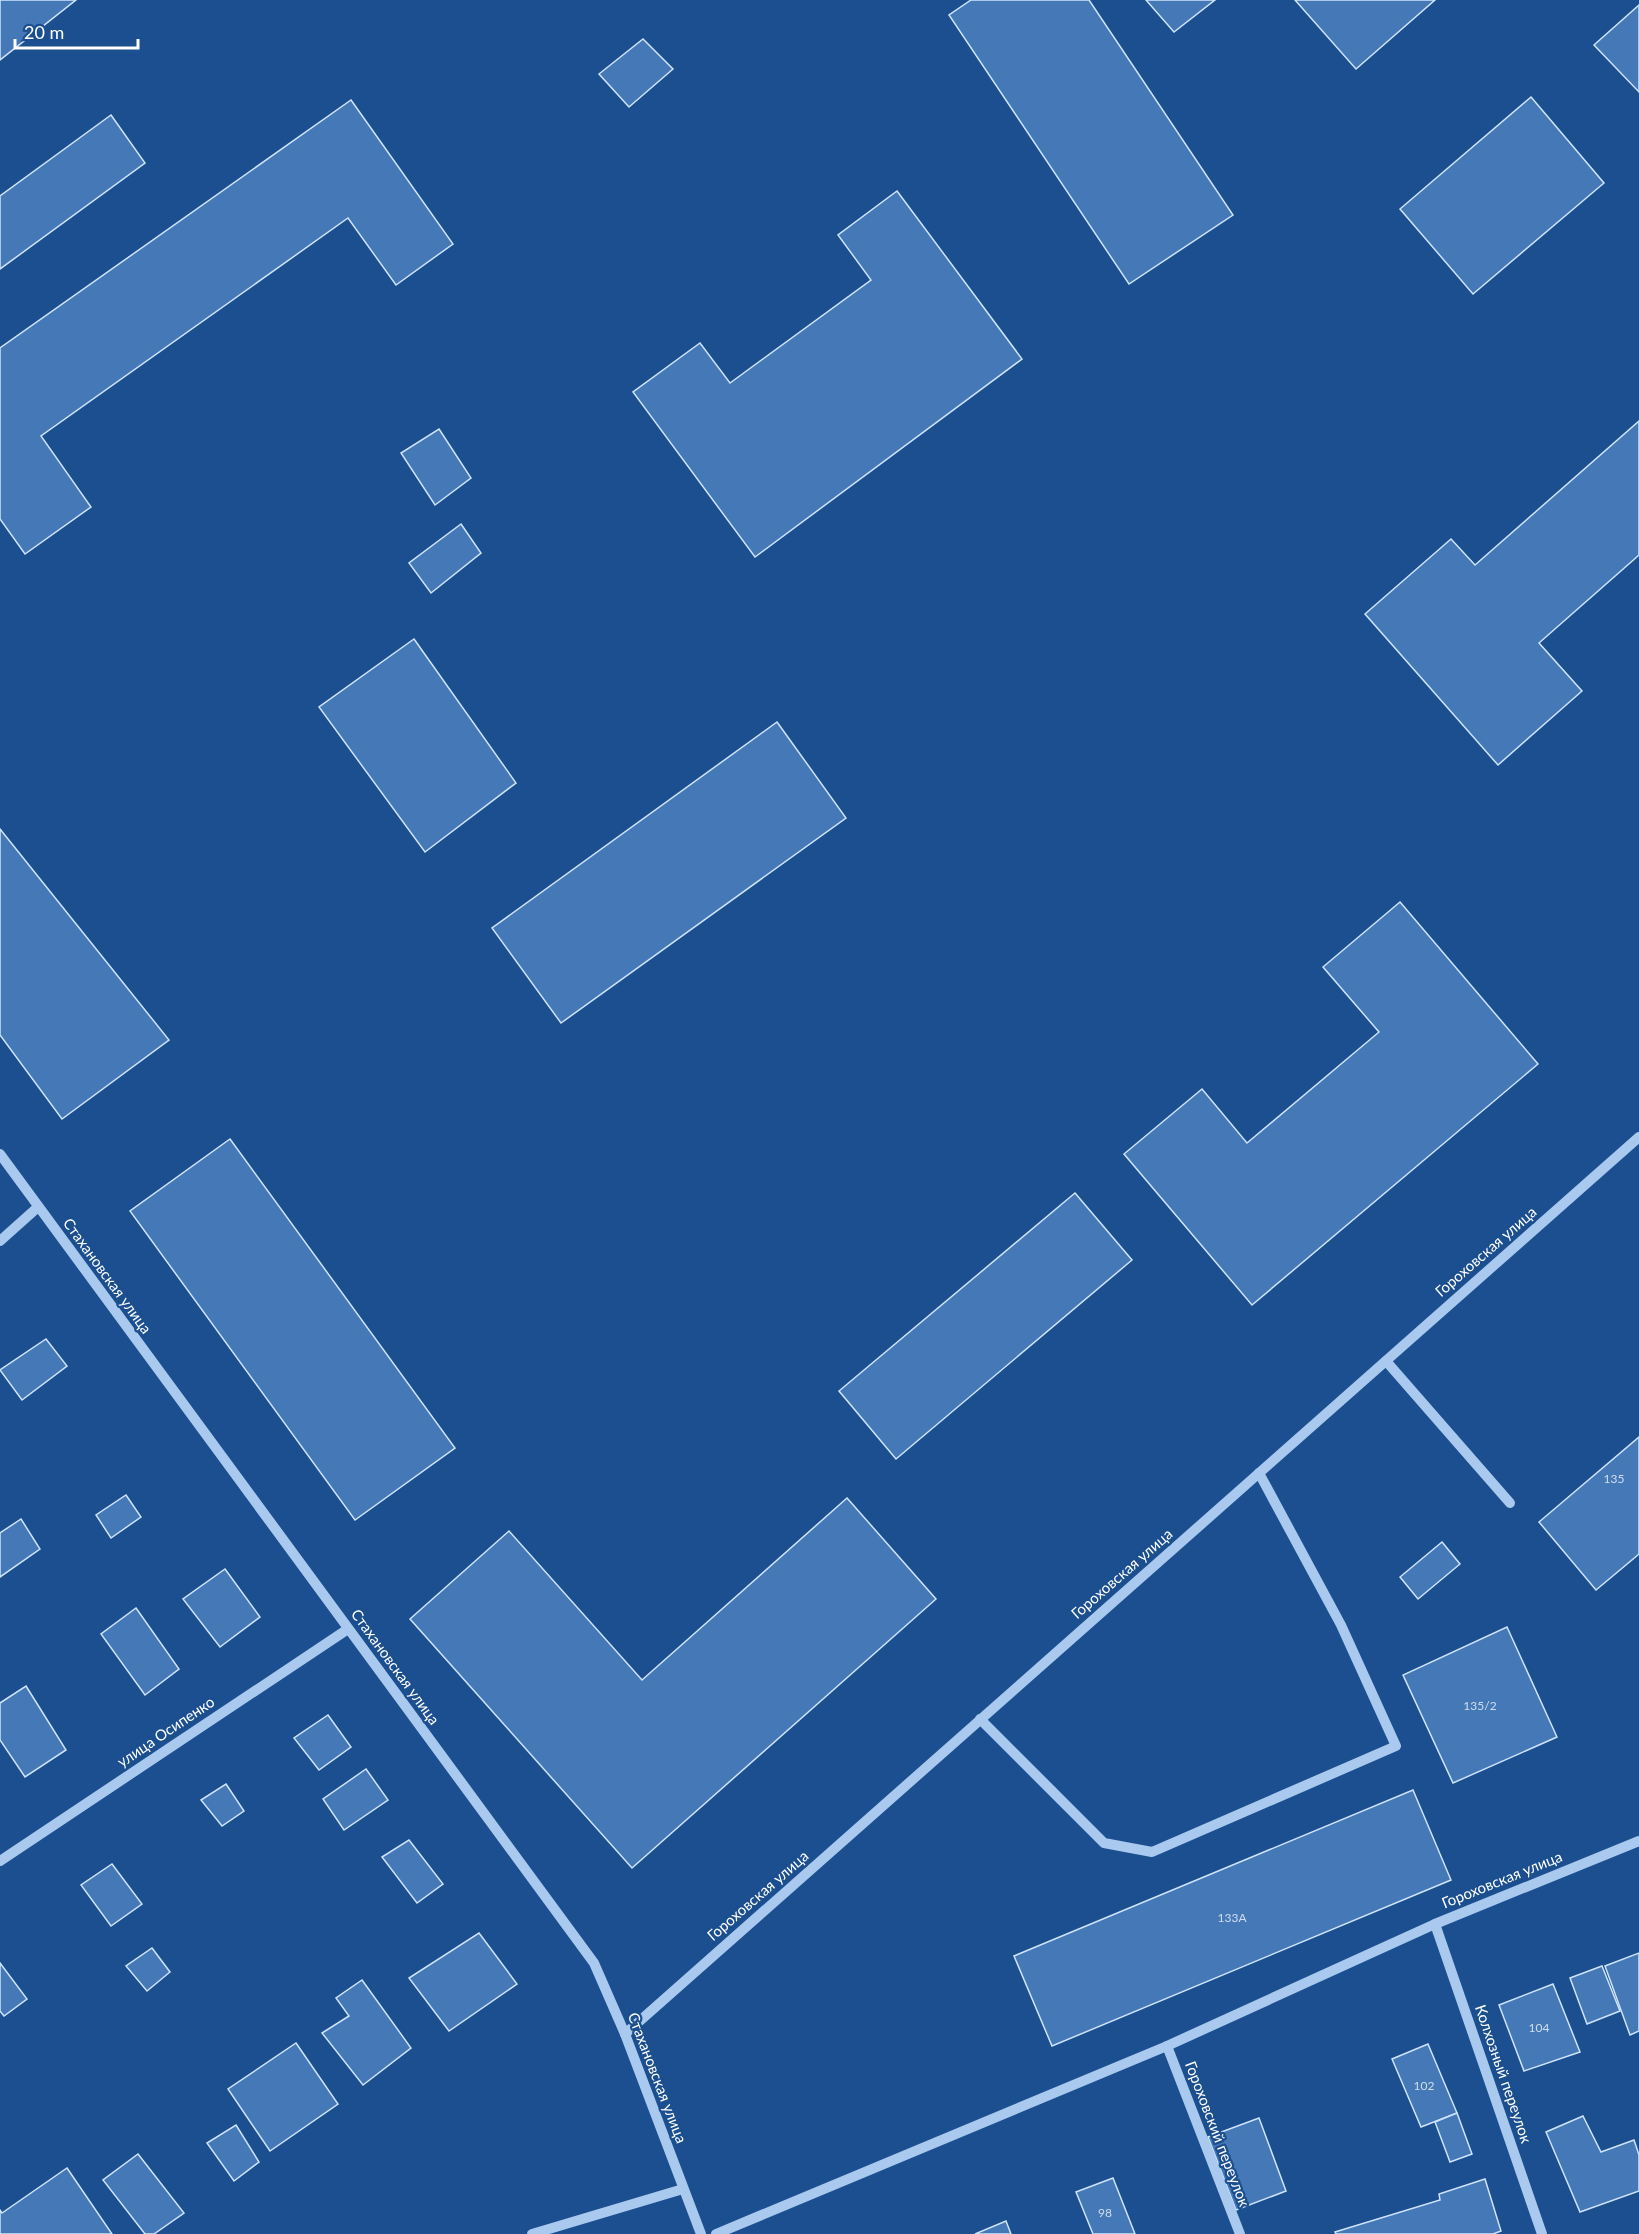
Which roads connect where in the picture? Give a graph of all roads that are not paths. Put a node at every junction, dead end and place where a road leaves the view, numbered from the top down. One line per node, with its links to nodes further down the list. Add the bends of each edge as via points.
1 (1639, 1137): 5 (street, Гороховская улица)
2 (0, 1154): 3 (street, Стахановская улица)
3 (38, 1207): 4 (street); 8 (street, Стахановская улица)
4 (0, 1241)
5 (1386, 1361): 6 (street, Гороховская улица); 7 (street)
6 (1259, 1473): 9 (street, Гороховская улица); 9 (street, via 1341,1625 1396,1746 1152,1852 1104,1843)
7 (1510, 1503)
8 (348, 1629): 11 (street, улица Осипенко); 13 (street, Стахановская улица, via 594,1963)
9 (980, 1719): 13 (street, Гороховская улица)
10 (1639, 1841): 12 (street, Гороховская улица)
11 (0, 1861)
12 (1435, 1924): 14 (street, Гороховская улица); 20 (street, Колхозный переулок)
13 (624, 2034): 15 (street, Стахановская улица)
14 (1167, 2046): 18 (street, Гороховская улица); 19 (street, Гороховский переулок)
15 (683, 2189): 16 (street); 17 (street, Стахановская улица)
16 (532, 2234)
17 (700, 2234)
18 (716, 2234)
19 (1240, 2234)
20 (1542, 2234)

